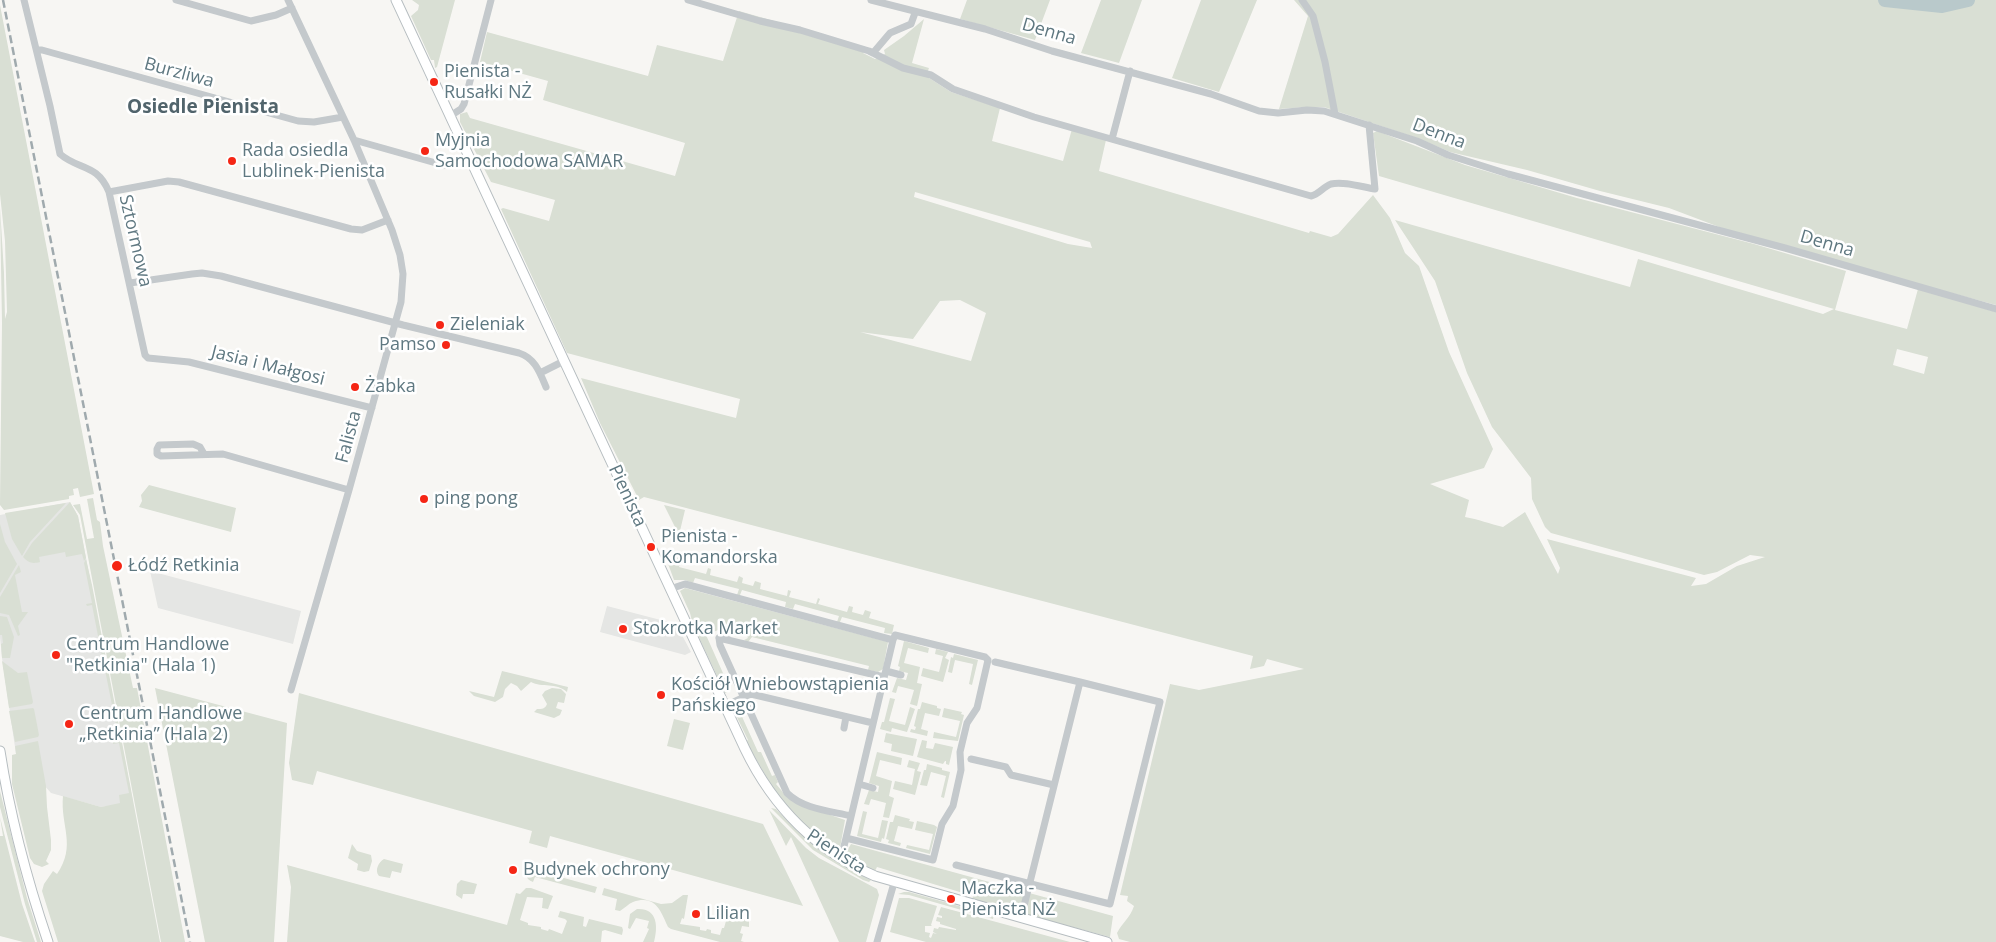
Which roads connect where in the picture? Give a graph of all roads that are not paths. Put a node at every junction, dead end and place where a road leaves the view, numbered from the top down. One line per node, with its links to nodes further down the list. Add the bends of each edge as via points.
1 (24, 0): 11 (street, Sztormowa)
2 (176, 0): 9 (street, via 252,21)
3 (288, 0): 9 (street, Falista)
4 (396, 0): 15 (street, Pienista)
5 (492, 0): 15 (street, via 464,104)
6 (688, 0): 12 (street)
7 (870, 0): 10 (street, Denna)
8 (1302, 0): 14 (street, via 1313,16)
9 (292, 8): 16 (street, Falista)
10 (915, 13): 12 (street, via 910,24 890,33); 13 (street, Denna, via 985,29)
11 (37, 50): 16 (street, Burzliwa, via 298,121); 21 (street, Sztormowa, via 60,154 91,169)
12 (873, 53): 18 (street, via 903,68 931,75 953,89)
13 (1130, 71): 14 (street, Denna, via 1259,111 1307,110); 18 (street)
14 (1335, 114): 17 (street, Denna)
15 (450, 116): 20 (street, Pienista)
16 (343, 117): 19 (street, Falista)
17 (1369, 125): 18 (street, via 1375,189 1337,184 1311,196); 24 (street, Denna, via 1508,174 1785,248)
18 (1112, 139)
19 (354, 140): 20 (street, via 443,165 452,165); 22 (street, Falista)
20 (469, 157): 27 (street, Pienista)
21 (109, 192): 22 (street, via 174,181 351,229 362,230); 23 (street, Sztormowa)
22 (388, 220): 25 (street, Falista, via 403,274 401,302)
23 (130, 283): 25 (street, via 211,274); 26 (street, Sztormowa, via 145,355)
24 (1996, 309)
25 (395, 323): 28 (street, via 524,354); 30 (street, Falista)
26 (156, 359): 30 (street, Jasia i Małgosi, via 206,366)
27 (564, 361): 28 (street); 33 (street, Pienista)
28 (540, 373): 29 (street)
29 (546, 387)
30 (372, 408): 32 (street, Falista)
31 (204, 454): 31 (street, via 162,456 156,449 159,445 193,444); 32 (street, via 228,455)
32 (350, 490): 41 (street, Falista)
33 (670, 589): 36 (street, via 685,584); 43 (street, Pienista)
34 (729, 633): 35 (street, via 724,632)
35 (720, 638): 38 (street); 42 (street)
36 (893, 640): 38 (street); 53 (street, via 897,635 985,657 988,660 977,708 967,723 953,806 942,824 933,860)
37 (995, 662): 40 (street)
38 (885, 674): 39 (street); 45 (street)
39 (900, 675)
40 (1080, 682): 50 (street); 57 (street, via 1160,702 1110,904)
41 (291, 690)
42 (742, 698): 43 (street); 44 (street, via 754,694); 52 (street, via 787,793 806,805)
43 (725, 706): 54 (street, Pienista, via 754,767 776,800 804,831)
44 (846, 717): 45 (street); 46 (street)
45 (873, 723): 49 (street)
46 (844, 728)
47 (0, 751): 59 (street, via 15,826)
48 (971, 759): 50 (street, via 1006,767 1010,775)
49 (859, 784): 51 (street); 52 (street)
50 (1054, 785): 57 (street)
51 (873, 788)
52 (851, 816): 53 (street)
53 (846, 838): 54 (street)
54 (841, 859): 56 (street, Pienista)
55 (956, 865): 57 (street)
56 (894, 883): 58 (street, Pienista); 60 (street)
57 (1029, 883): 58 (street)
58 (1020, 918): 61 (street, Pienista)
59 (48, 942)
60 (878, 942)
61 (1107, 942)

